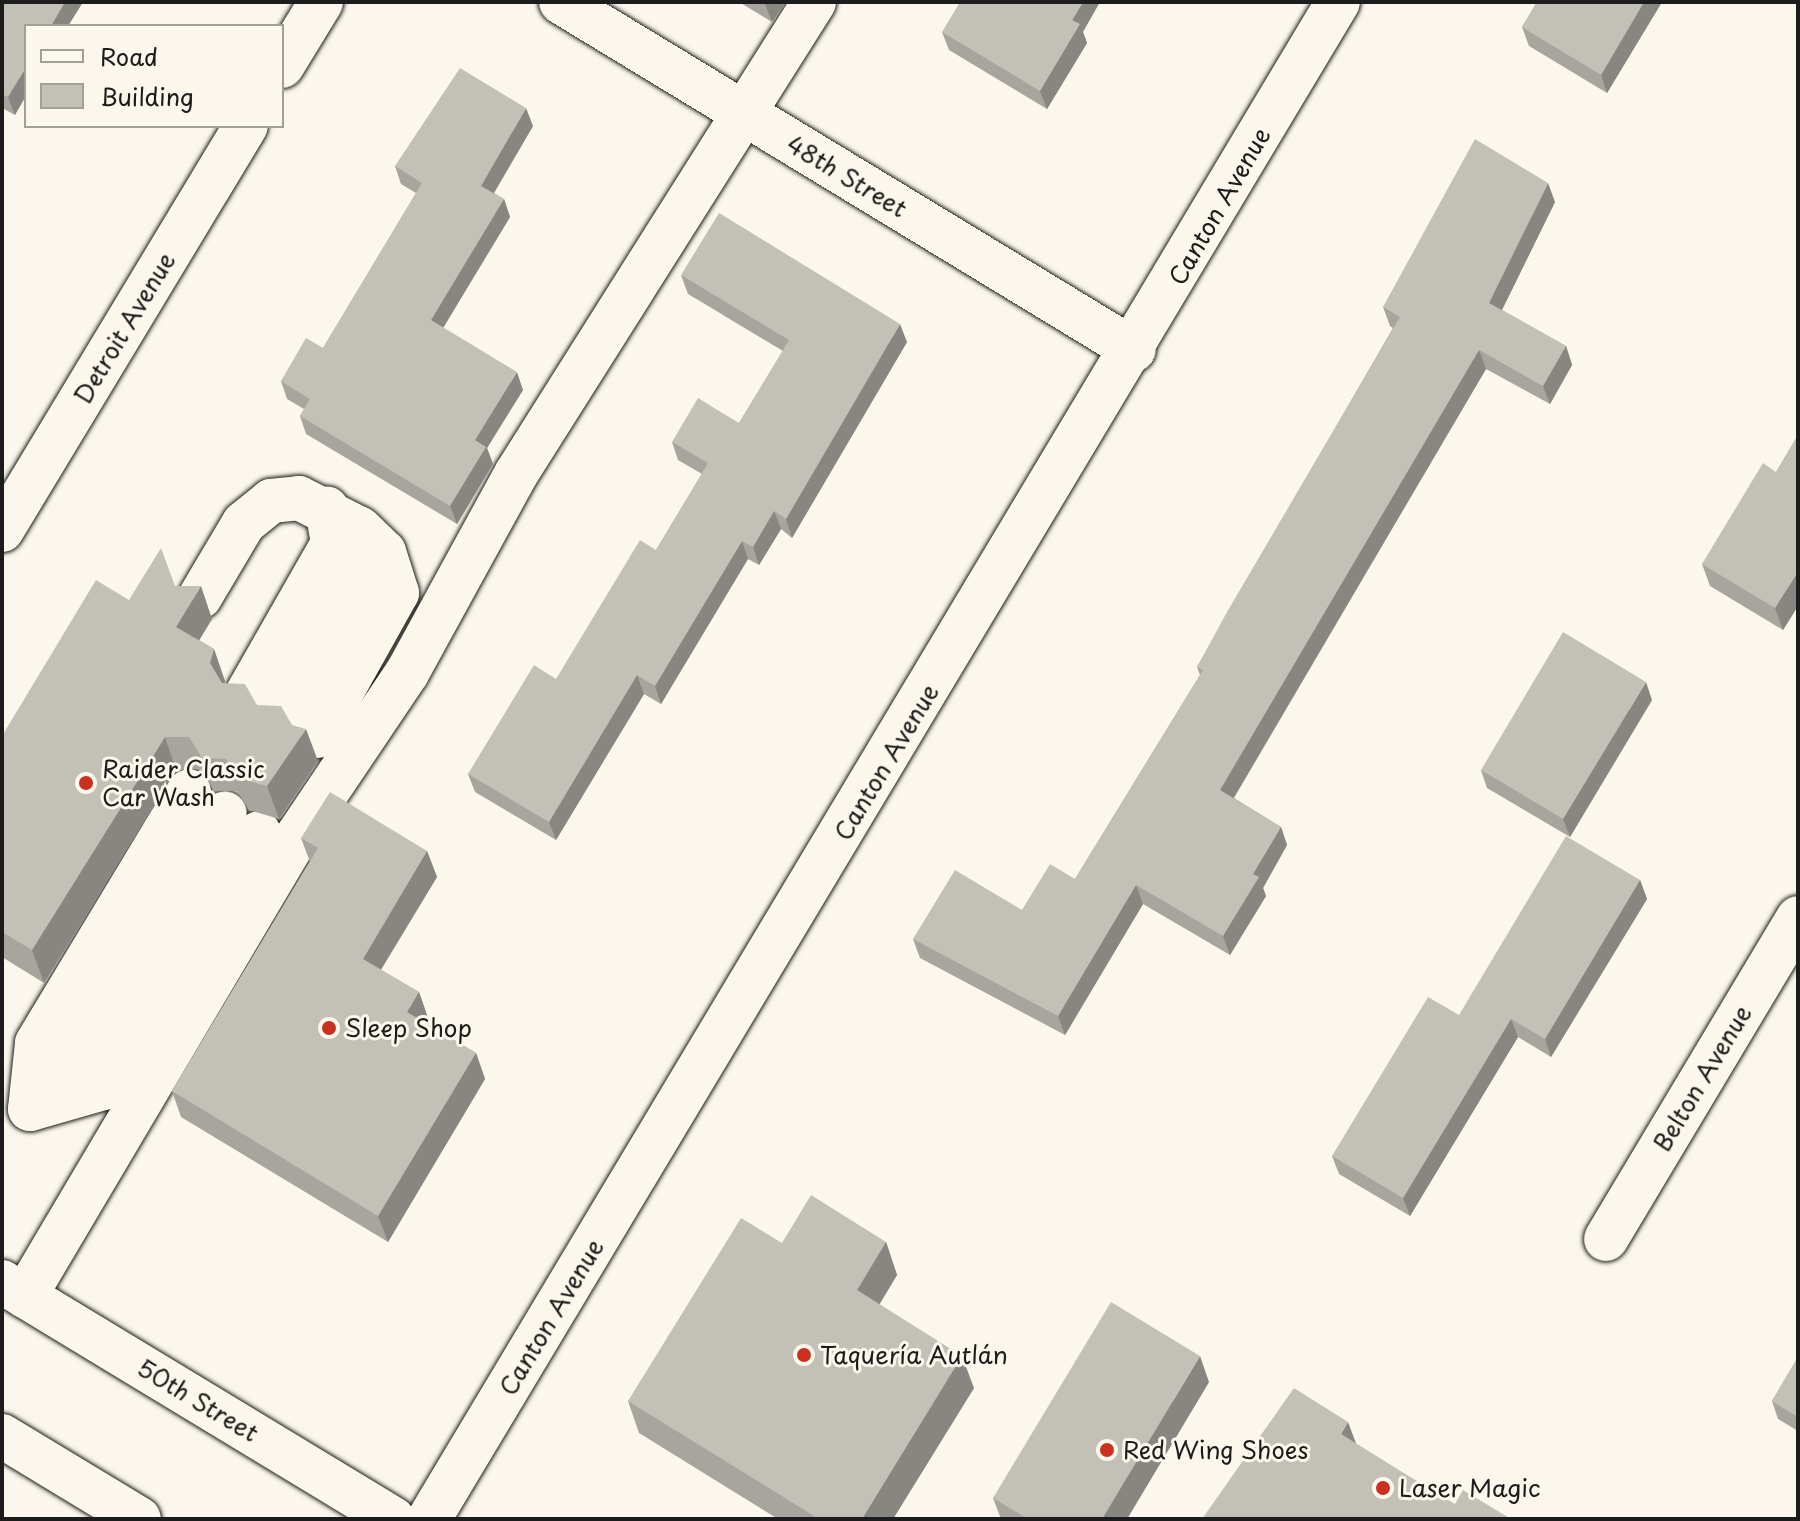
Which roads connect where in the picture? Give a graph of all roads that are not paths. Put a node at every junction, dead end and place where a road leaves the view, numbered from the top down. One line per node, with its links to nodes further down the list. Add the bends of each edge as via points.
1 (321, 2): 5 (street)
2 (561, 2): 6 (street, 48th Street)
3 (814, 2): 6 (street)
4 (1338, 2): 8 (street, Canton Avenue)
5 (284, 63)
6 (745, 114): 8 (street, 48th Street); 16 (street, via 516,474 407,673 298,835)
7 (245, 128): 9 (street, Detroit Avenue)
8 (1134, 350): 20 (street, Canton Avenue)
9 (2, 530)
10 (200, 597): 11 (street, via 244,523 271,501 299,498 343,518 366,562 357,588)
11 (282, 715)
12 (224, 812): 14 (street, via 70,1068)
13 (1798, 918): 15 (street, Belton Avenue)
14 (30, 1109)
15 (1606, 1239)
16 (14, 1289): 19 (street, 50th Street)
17 (2, 1436): 18 (street)
18 (139, 1519)
19 (393, 1519)
20 (429, 1519)

